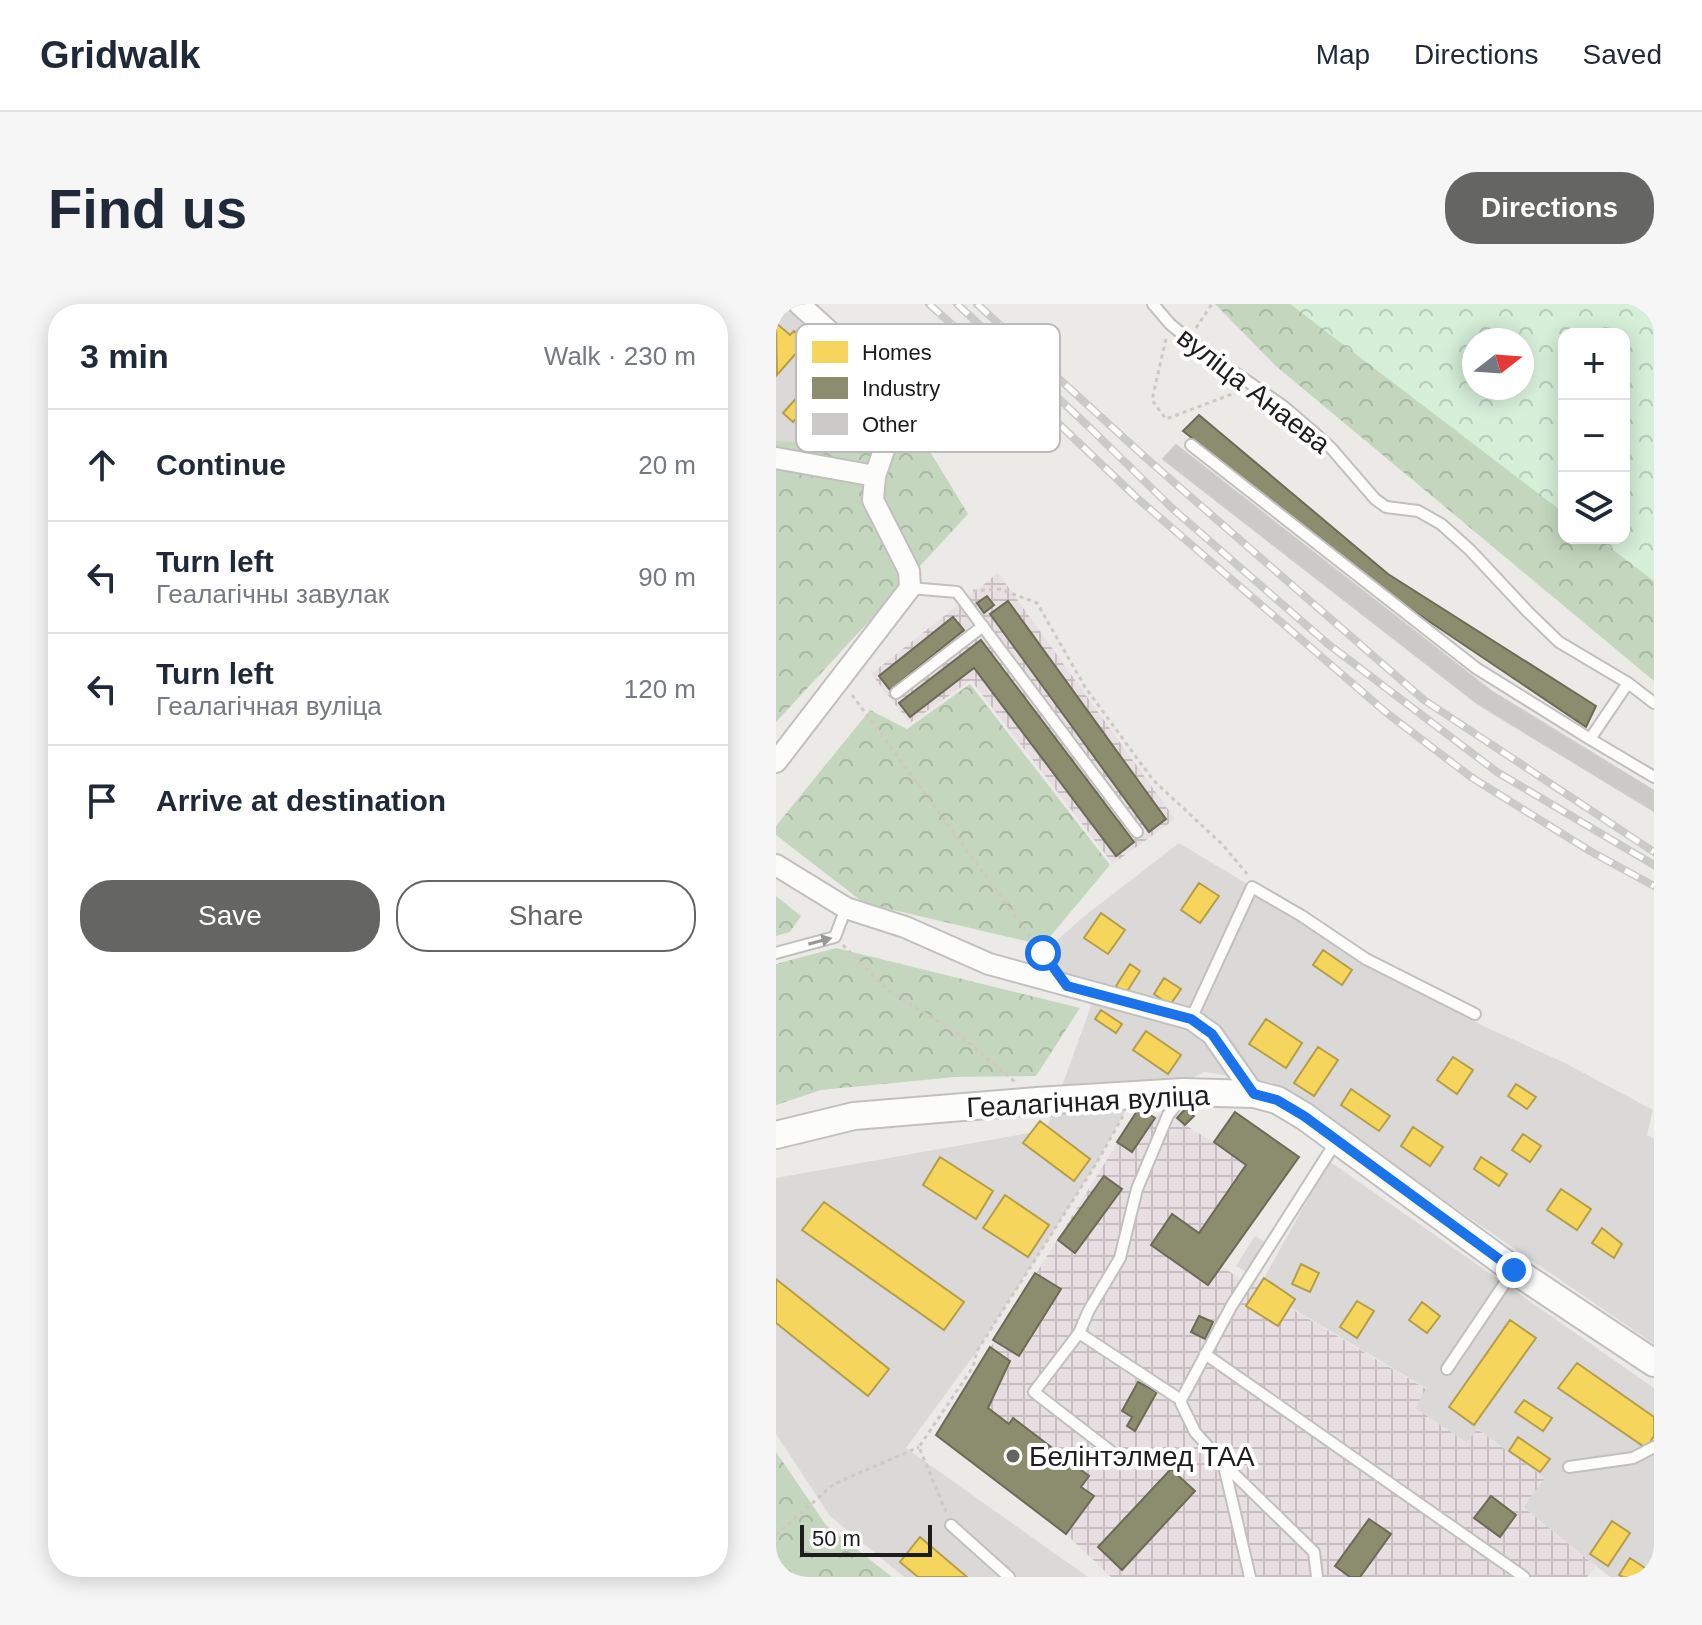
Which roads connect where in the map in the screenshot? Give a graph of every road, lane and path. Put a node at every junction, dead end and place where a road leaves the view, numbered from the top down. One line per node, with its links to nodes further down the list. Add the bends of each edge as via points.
1 (799, 304): 4 (street)
2 (1153, 304): 5 (lane, вуліца Анаева)
3 (1212, 304): 6 (path)
4 (821, 324)
5 (1170, 324): 6 (lane, вуліца Анаева); 7 (path, via 1152,400 1166,419)
6 (1189, 339): 7 (lane, вуліца Анаева)
7 (1254, 386): 16 (lane, вуліца Анаева, via 1331,448 1375,499 1386,507 1418,511 1441,524 1559,642)
8 (1191, 445): 19 (lane, via 1476,668)
9 (883, 452): 11 (street)
10 (776, 458): 11 (street)
11 (875, 476): 12 (street, via 873,500 909,571)
12 (910, 588): 13 (lane); 15 (street)
13 (957, 592): 14 (lane); 24 (path, via 1000,589 1037,603 1085,687 1153,780 1222,844 1246,870)
14 (983, 626): 17 (lane); 22 (lane)
15 (840, 679): 20 (street); 28 (path)
16 (1628, 683): 18 (lane, вуліца Анаева); 19 (lane)
17 (896, 693)
18 (1654, 703)
19 (1590, 739): 21 (lane)
20 (776, 762)
21 (1654, 777)
22 (1137, 832)
23 (776, 865): 25 (street)
24 (1252, 887): 29 (lane, via 1366,959); 30 (lane)
25 (846, 908): 26 (lane); 28 (street, via 989,964)
26 (835, 937): 27 (lane, one-way to 26); 33 (path, via 885,988 961,1036)
27 (776, 953)
28 (1067, 986): 30 (street)
29 (1475, 1014)
30 (1191, 1019): 32 (street, via 1212,1034)
31 (1183, 1092): 32 (street, Геалагічная вуліца); 33 (street, Геалагічная вуліца); 38 (lane, via 1137,1189 1120,1258)
32 (1254, 1094): 36 (street, Геалагічная вуліца, via 1277,1100)
33 (1037, 1101): 35 (street, Геалагічная вуліца, via 854,1116)
34 (1128, 1106): 43 (path, via 977,1351 973,1367)
35 (776, 1135)
36 (1337, 1140): 37 (street, Геалагічная вуліца); 39 (lane)
37 (1514, 1270): 40 (street, Геалагічная вуліца); 41 (lane)
38 (1079, 1333): 42 (lane); 45 (lane, via 1034,1392)
39 (1205, 1354): 42 (lane); 53 (lane)
40 (1654, 1363)
41 (1447, 1369)
42 (1181, 1400): 46 (lane, via 1195,1432)
43 (919, 1447): 48 (path); 49 (path, via 834,1484)
44 (1654, 1447): 47 (lane, via 1633,1458)
45 (1113, 1453)
46 (1224, 1464): 51 (lane); 52 (lane, via 1314,1552)
47 (1569, 1467)
48 (951, 1525): 50 (lane)
49 (776, 1535)
50 (1009, 1577)
51 (1250, 1577)
52 (1317, 1577)
53 (1524, 1577)

